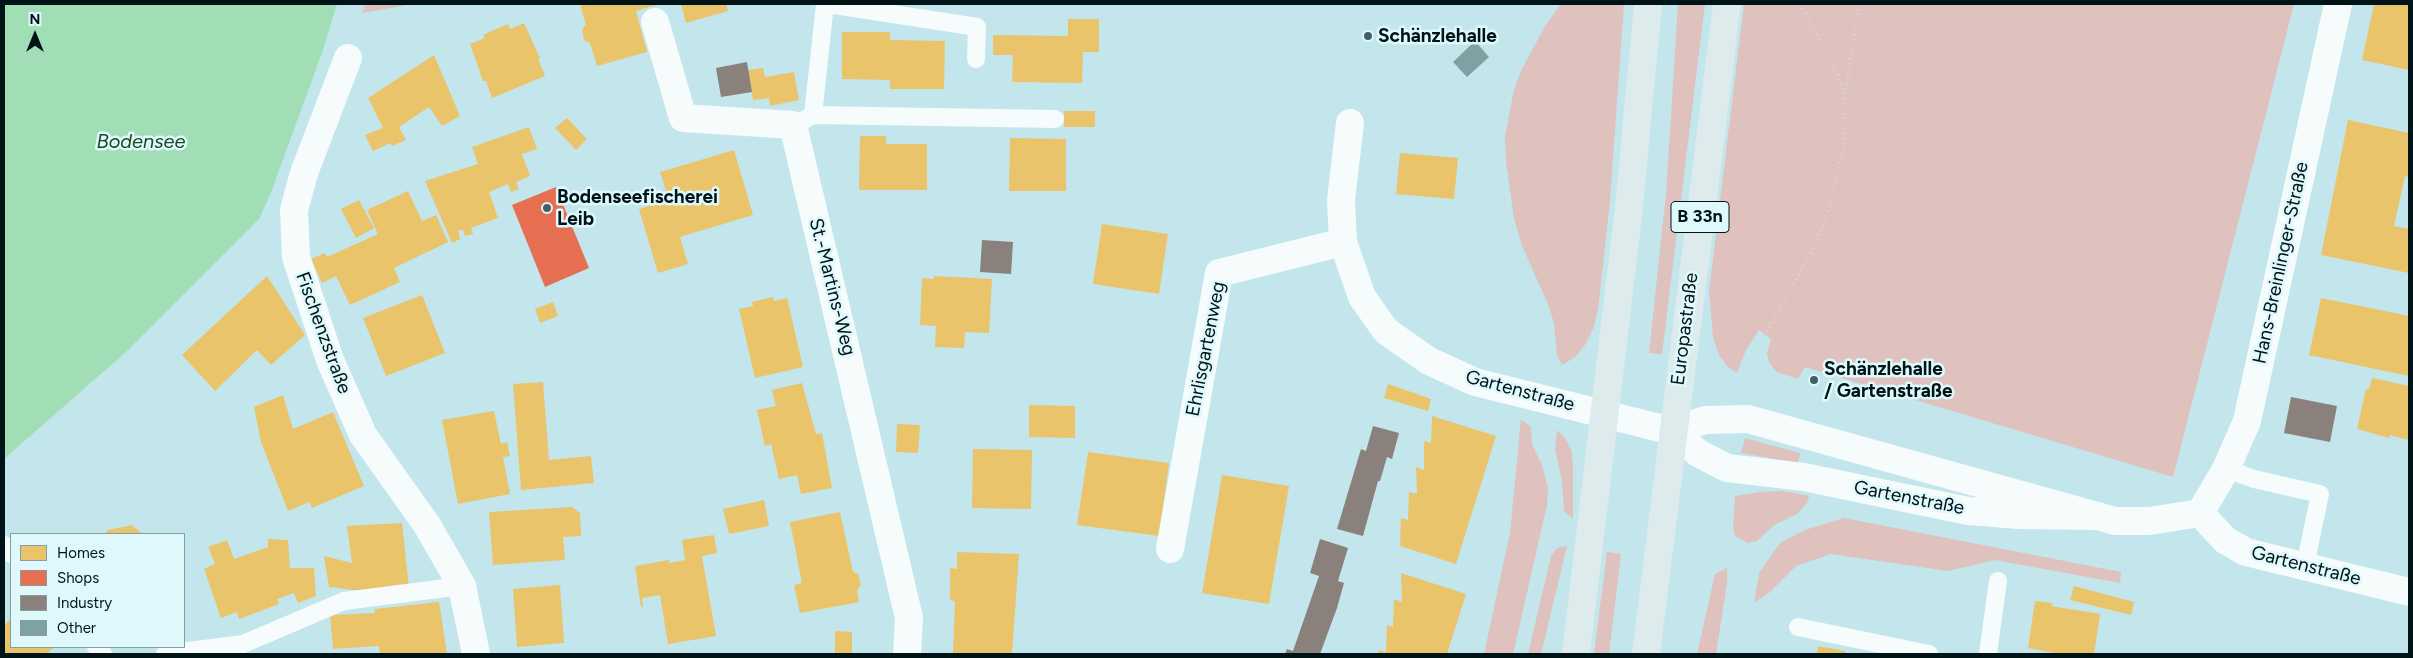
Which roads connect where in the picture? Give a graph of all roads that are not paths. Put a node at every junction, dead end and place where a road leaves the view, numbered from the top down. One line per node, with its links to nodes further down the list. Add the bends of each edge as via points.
1 (826, 4): 7 (lane, via 977,27); 9 (lane)
2 (1648, 4): 12 (main road, via 1629,207)
3 (1727, 4): 13 (main road, Europastraße / B 33n)
4 (2338, 4): 14 (street, Hans-Breinlinger-Straße, via 2247,421)
5 (654, 22): 9 (street, via 683,118)
6 (352, 46): 20 (street, Fischenzstraße, via 304,173 294,210 296,257 330,360 363,436 427,525)
7 (976, 59)
8 (1055, 119): 9 (lane)
9 (803, 120): 25 (street, St.-Martins-Weg, via 909,618)
10 (1350, 123): 11 (street, Gartenstraße, via 1341,200)
11 (1343, 242): 12 (street, Gartenstraße, via 1362,297 1386,331 1429,361 1475,382); 17 (street, Ehrlisgartenweg, via 1219,274)
12 (1604, 413): 13 (street, Gartenstraße); 26 (main road)
13 (1672, 431): 16 (street, Gartenstraße, via 1706,420 1738,418); 16 (street, Gartenstraße, via 1698,453 1727,468 1804,476 1968,511); 27 (main road, Europastraße / B 33n)
14 (2226, 469): 15 (street, Hans-Breinlinger-Straße); 18 (lane, via 2320,494)
15 (2200, 513): 16 (street, Gartenstraße, via 2149,521 2115,521); 18 (street, Gartenstraße, via 2225,540 2246,552)
16 (2098, 516)
17 (1170, 549)
18 (2305, 566): 21 (street, Gartenstraße)
19 (1998, 581): 29 (lane)
20 (462, 586): 23 (lane, via 344,601 243,644); 24 (street, Fischenzstraße)
21 (2409, 592)
22 (1798, 627): 28 (lane)
23 (165, 654)
24 (476, 654)
25 (907, 654)
26 (1576, 654)
27 (1646, 654)
28 (1929, 654)
29 (1988, 654)

